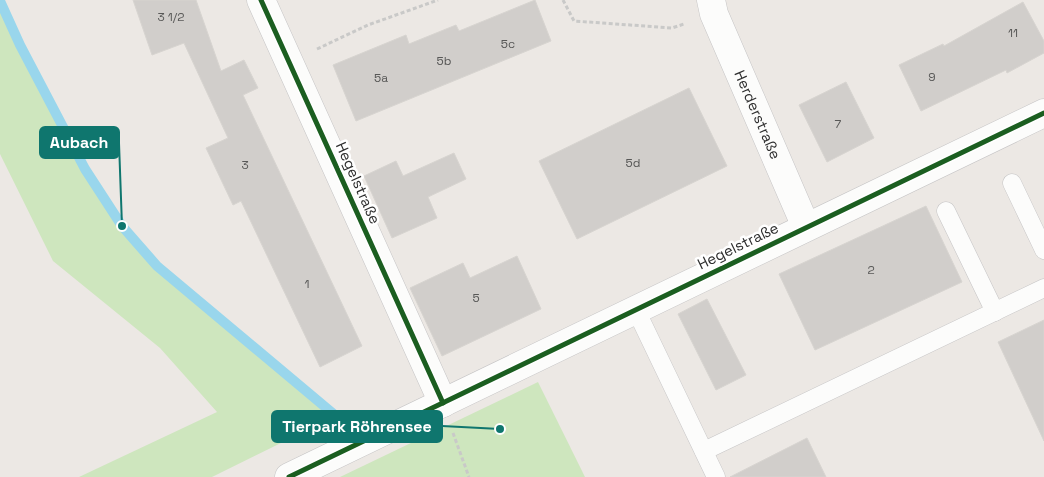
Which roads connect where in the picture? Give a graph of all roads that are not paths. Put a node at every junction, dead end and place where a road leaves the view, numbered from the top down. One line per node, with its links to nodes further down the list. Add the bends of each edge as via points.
1 (261, 0): 11 (street, Hegelstraße)
2 (712, 7): 6 (street, Herderstraße)
3 (1044, 113): 6 (street, Hegelstraße)
4 (1012, 184): 7 (lane)
5 (946, 211): 10 (lane)
6 (806, 227): 9 (street, Hegelstraße)
7 (1044, 250)
8 (1044, 288): 10 (lane)
9 (636, 310): 11 (street, Hegelstraße); 12 (lane)
10 (995, 312): 12 (lane)
11 (443, 403): 13 (street, Hegelstraße)
12 (704, 450): 14 (lane)
13 (290, 477)
14 (716, 477)

